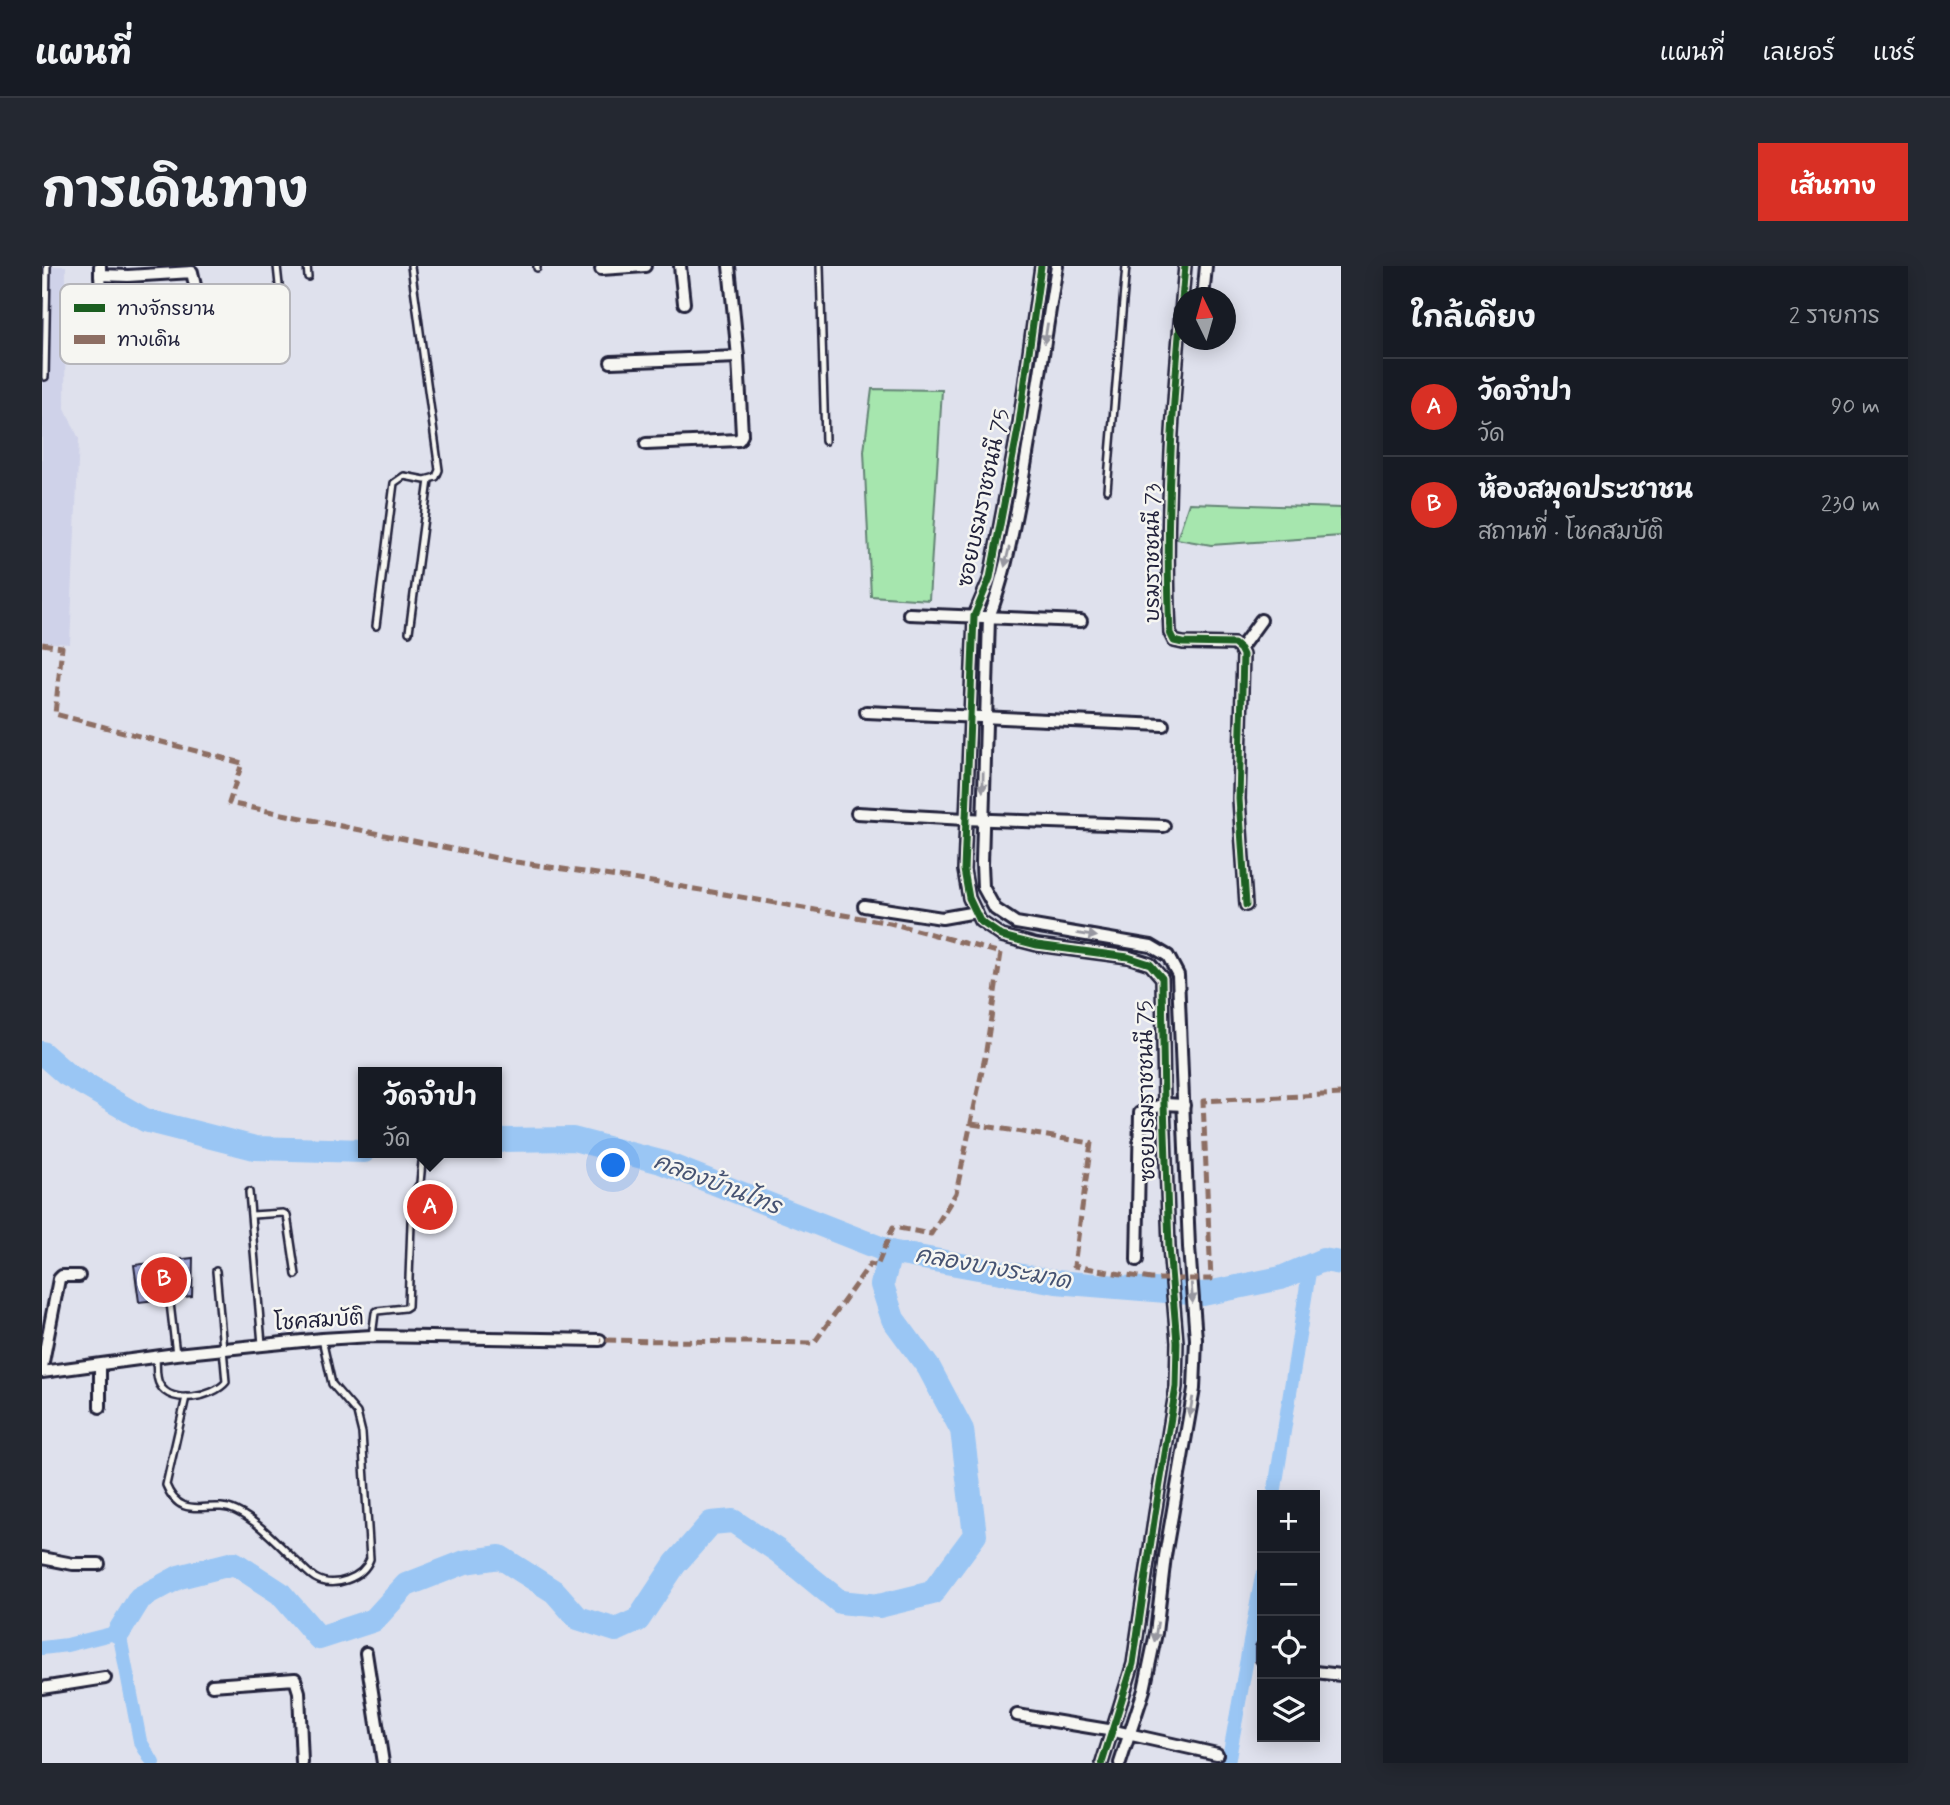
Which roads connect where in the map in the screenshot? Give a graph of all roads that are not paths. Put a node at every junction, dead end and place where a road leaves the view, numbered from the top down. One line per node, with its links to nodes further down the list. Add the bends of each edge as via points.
1 (47, 266): 24 (lane)
2 (277, 266): 19 (lane)
3 (307, 266): 18 (lane)
4 (411, 266): 27 (lane, via 439,463 436,477)
5 (645, 266): 15 (street)
6 (680, 266): 21 (street)
7 (729, 266): 22 (street)
8 (820, 266): 25 (lane)
9 (1041, 266): 30 (street, ซอยบรมราชชนนี 75, via 1019,424 990,578)
10 (1057, 266): 31 (street, ซอยบรมราชชนนี 75, one-way to 31, via 1014,528)
11 (1126, 266): 28 (lane)
12 (1185, 266): 36 (street, บรมราชชนนี 73, via 1166,557 1170,633 1174,641 1182,643)
13 (1206, 266): 20 (street)
14 (191, 269): 17 (street)
15 (601, 269)
16 (100, 270): 17 (street)
17 (128, 271)
18 (308, 277)
19 (279, 284)
20 (1204, 287)
21 (684, 303)
22 (738, 357): 23 (street); 26 (street, via 740,440)
23 (611, 362)
24 (45, 377)
25 (825, 441)
26 (646, 444)
27 (429, 480): 34 (lane, via 404,476 394,482); 35 (lane)
28 (1107, 491)
29 (909, 614): 30 (street)
30 (974, 616): 31 (street); 38 (street, ซอยบรมราชชนนี 75)
31 (989, 617): 33 (street); 39 (street, ซอยบรมราชชนนี 75)
32 (1261, 620): 36 (street)
33 (1081, 621)
34 (376, 626)
35 (409, 632)
36 (1240, 649): 45 (street, via 1239,799)
37 (866, 712): 38 (street)
38 (969, 716): 39 (street); 42 (street, ซอยบรมราชชนนี 75)
39 (985, 716): 40 (street); 43 (street, ซอยบรมราชชนนี 75, one-way to 43)
40 (1163, 725)
41 (857, 813): 42 (street)
42 (965, 819): 43 (street); 47 (street, ซอยบรมราชชนนี 75, via 964,870)
43 (982, 819): 44 (street); 49 (street, ซอยบรมราชชนนี 75, one-way to 49, via 983,887 995,909 1016,923 1128,941 1168,956 1178,975)
44 (1164, 826)
45 (1246, 905)
46 (864, 906): 47 (street, via 942,918)
47 (976, 912): 48 (street, ซอยบรมราชชนนี 75, via 1002,936 1150,964 1162,978)
48 (1164, 1104): 49 (street); 53 (street, via 1141,1112 1138,1119); 78 (street, ซอยบรมราชชนนี 75, via 1176,1387 1133,1664)
49 (1184, 1105): 79 (street, ซอยบรมราชชนนี 75, one-way to 79, via 1196,1339 1193,1402 1174,1497 1156,1633)
50 (422, 1161): 58 (lane, via 421,1183 412,1196 408,1306 376,1312)
51 (249, 1192): 52 (lane)
52 (252, 1215): 55 (lane, via 287,1215); 61 (lane)
53 (1137, 1260)
54 (216, 1271): 62 (lane)
55 (296, 1275)
56 (79, 1276): 66 (street, โชคสมบัติ, via 59,1279)
57 (170, 1303): 63 (lane)
58 (372, 1336): 59 (street, โชคสมบัติ); 60 (street, โชคสมบัติ)
59 (322, 1339): 61 (street, โชคสมบัติ); 67 (lane, via 332,1384 357,1413 362,1433 370,1559 359,1574 344,1582 315,1578 270,1536 230,1508 190,1508 175,1501 166,1485)
60 (600, 1340)
61 (262, 1344): 62 (street, โชคสมบัติ)
62 (224, 1349): 63 (street, โชคสมบัติ); 67 (lane, via 226,1382 222,1388)
63 (176, 1354): 64 (street, โชคสมบัติ)
64 (156, 1357): 65 (street, โชคสมบัติ); 67 (lane, via 161,1388)
65 (100, 1365): 66 (street, โชคสมบัติ); 68 (street)
66 (42, 1369)
67 (186, 1397)
68 (100, 1407)
69 (42, 1558): 70 (street)
70 (99, 1564)
71 (366, 1653): 82 (street)
72 (1320, 1672): 73 (street)
73 (1341, 1675)
74 (105, 1678): 76 (street)
75 (212, 1685): 81 (street, via 295,1679)
76 (42, 1688)
77 (1017, 1715): 78 (street)
78 (1114, 1731): 79 (street); 83 (street, ซอยบรมราชชนนี 75)
79 (1130, 1734): 80 (street); 84 (street, ซอยบรมราชชนนี 75)
80 (1217, 1754)
81 (302, 1763)
82 (383, 1763)
83 (1102, 1763)
84 (1120, 1763)

